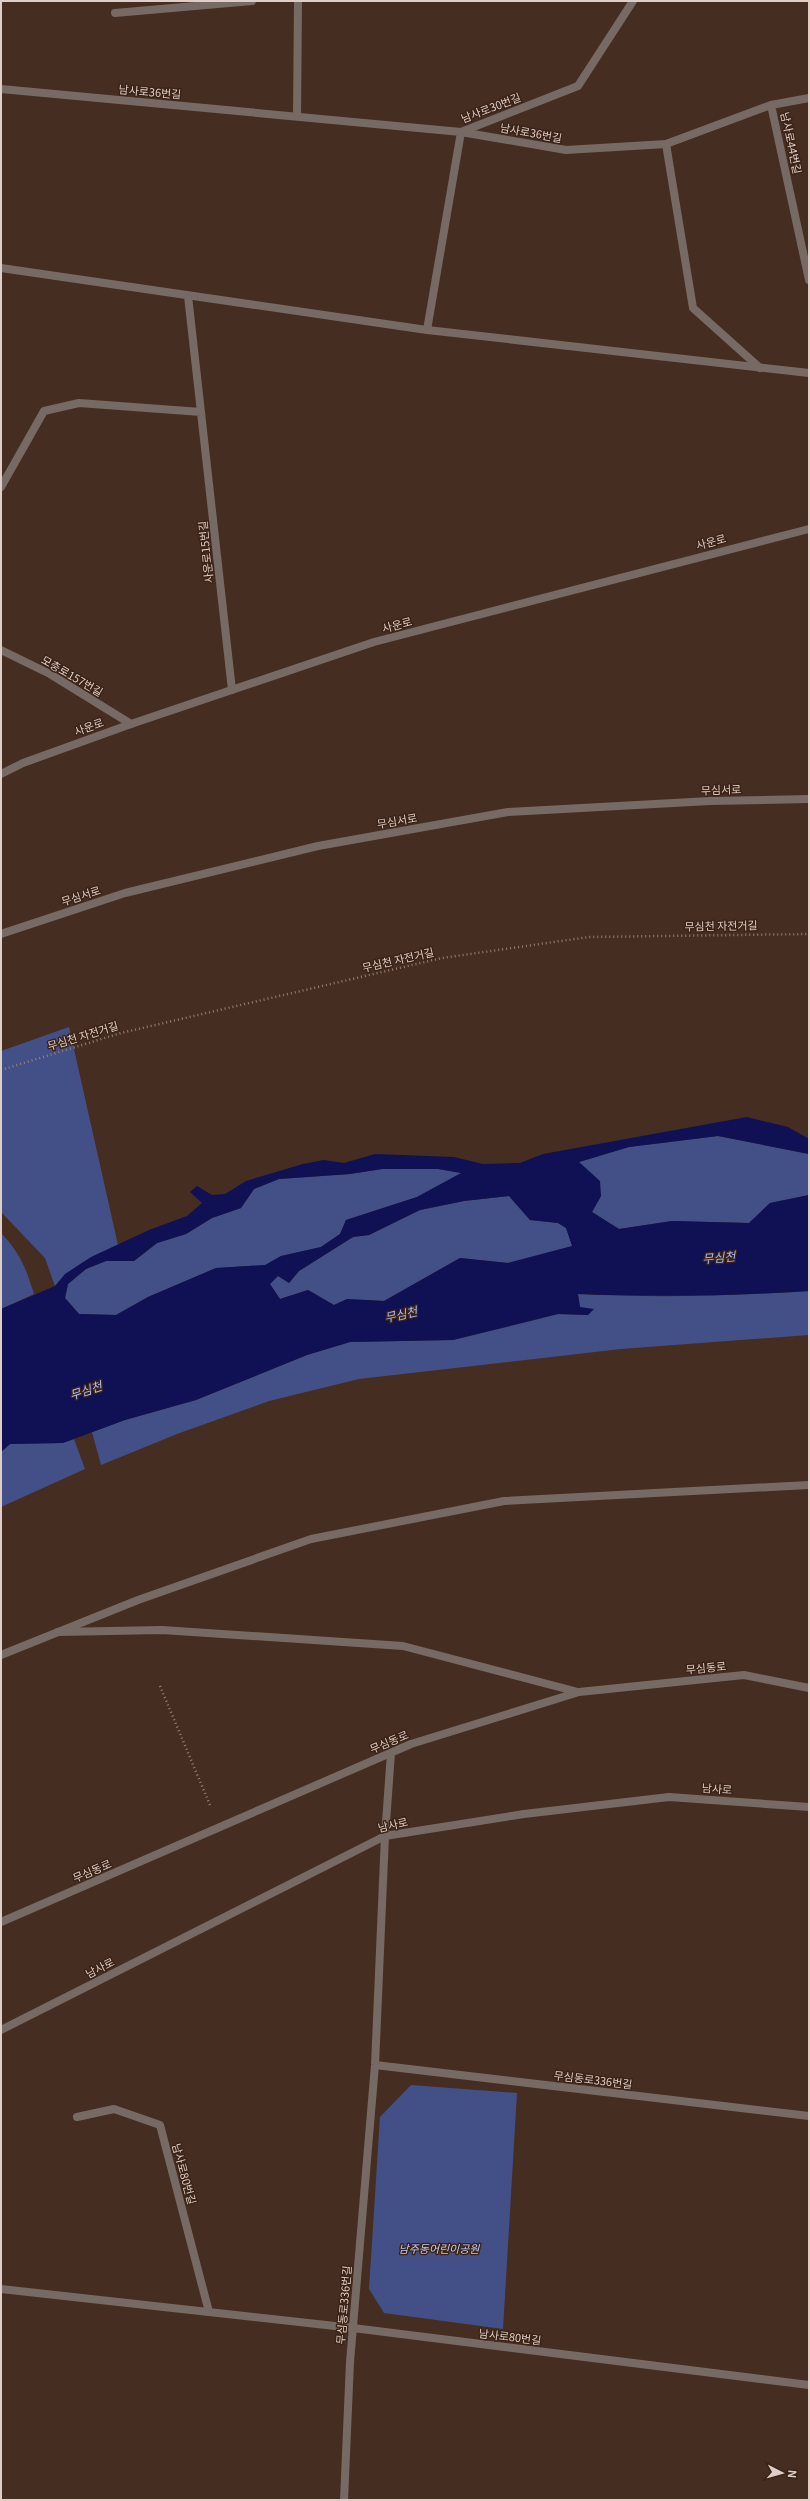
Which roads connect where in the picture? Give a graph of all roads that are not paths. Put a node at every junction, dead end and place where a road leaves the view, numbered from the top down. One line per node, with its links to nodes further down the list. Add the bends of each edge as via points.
1 (252, 1): 4 (street)
2 (298, 1): 8 (street)
3 (633, 1): 9 (street, 남사로30번길, via 578,86)
4 (115, 13)
5 (1, 89): 8 (street, 남사로36번길)
6 (809, 98): 7 (street, 남사로36번길)
7 (771, 105): 10 (street, 남사로36번길); 12 (street, 남사로44번길)
8 (297, 116): 9 (street, 남사로36번길)
9 (461, 132): 10 (street, 남사로36번길, via 566,150); 14 (street, 남사로30번길)
10 (666, 144): 15 (street, via 693,308)
11 (1, 268): 13 (street)
12 (809, 280)
13 (188, 296): 14 (street); 17 (street, 사운로15번길)
14 (427, 330): 15 (street)
15 (760, 368): 16 (street)
16 (809, 373)
17 (201, 412): 18 (street, via 80,403 44,411); 21 (street, 사운로15번길)
18 (1, 487)
19 (809, 529): 21 (street, 사운로, via 374,642)
20 (1, 650): 22 (street, 모충로157번길, via 50,674)
21 (232, 690): 22 (street, 사운로)
22 (131, 724): 23 (street, 사운로, via 23,762)
23 (1, 774)
24 (809, 799): 25 (street, 무심서로, via 710,801 508,812 318,846 126,893)
25 (1, 934)
26 (809, 1485): 27 (street, via 504,1501 312,1539 138,1600)
27 (58, 1632): 28 (street); 30 (street, via 162,1630 403,1646)
28 (1, 1654)
29 (809, 1688): 30 (street, 무심동로, via 744,1675)
30 (579, 1692): 31 (street, 무심동로, via 411,1744)
31 (391, 1753): 33 (street, 무심동로336번길); 34 (street, 무심동로)
32 (809, 1807): 33 (street, 남사로, via 669,1797 524,1814)
33 (385, 1836): 35 (street, 남사로); 36 (street, 무심동로336번길)
34 (1, 1922)
35 (1, 2030)
36 (375, 2065): 37 (street, 무심동로336번길); 41 (street, 무심동로336번길)
37 (809, 2116)
38 (77, 2117): 40 (street, 남사로80번길, via 114,2109 160,2125)
39 (1, 2289): 40 (street, 남사로80번길)
40 (209, 2312): 41 (street, 남사로80번길)
41 (353, 2328): 42 (street, 남사로80번길); 43 (street, 무심동로336번길)
42 (809, 2385)
43 (344, 2500)

